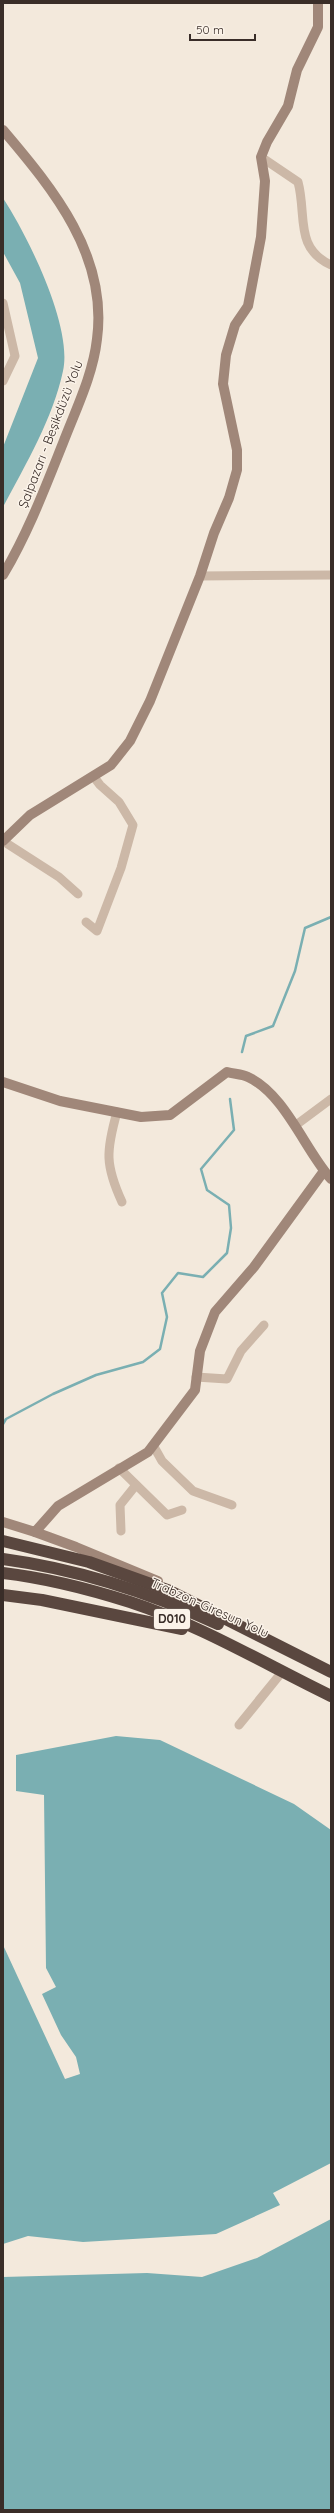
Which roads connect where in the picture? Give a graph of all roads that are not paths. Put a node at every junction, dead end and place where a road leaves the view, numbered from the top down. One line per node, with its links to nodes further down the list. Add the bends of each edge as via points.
1 (318, 3): 3 (street, via 318,27 297,70 288,106)
2 (3, 130): 7 (street, Şalpazarı - Beşikdüzü Yolu, via 78,232 90,259 96,286 98,315 97,340 88,378 23,543)
3 (261, 157): 4 (street, via 298,182 303,199 303,230 310,249 320,260); 9 (street, via 265,181 261,237 248,306 235,326 226,355 223,384 237,450 237,470)
4 (331, 265)
5 (3, 303): 6 (street, via 15,356)
6 (3, 381)
7 (3, 575)
8 (331, 575): 9 (street)
9 (200, 576): 10 (street, via 150,701 130,741 111,765)
10 (94, 777): 11 (street, via 30,815); 13 (street, via 119,802 133,825 121,868 97,931)
11 (3, 841): 12 (street, via 59,877)
12 (78, 894)
13 (86, 922)
14 (3, 1082): 16 (street, via 60,1101)
15 (331, 1099): 17 (street)
16 (117, 1112): 17 (street, via 141,1117 170,1115 227,1072 248,1077 273,1097); 19 (street, via 108,1162 111,1178)
17 (296, 1125): 18 (street)
18 (328, 1175): 21 (street, via 215,1312 200,1351)
19 (122, 1202)
20 (264, 1325): 21 (street, via 241,1351 227,1379)
21 (196, 1377): 22 (street, via 195,1390)
22 (153, 1445): 23 (street, via 148,1452); 25 (street, via 162,1461 193,1491)
23 (119, 1468): 24 (street); 29 (street, via 58,1506)
24 (136, 1485): 26 (street, via 167,1514); 28 (street, via 120,1506)
25 (232, 1505)
26 (182, 1510)
27 (3, 1522): 29 (street)
28 (121, 1531)
29 (35, 1532): 35 (street, via 178,1589)
30 (3, 1540): 35 (highway, via 89,1562 170,1591)
31 (3, 1558): 38 (highway, Trabzon-Giresun Yolu / D010, via 137,1590 196,1614)
32 (3, 1573): 34 (highway, Trabzon-Giresun Yolu / D010, via 70,1585 131,1602)
33 (3, 1595): 34 (highway, via 42,1600)
34 (210, 1635): 36 (highway, Trabzon-Giresun Yolu / D010)
35 (296, 1654): 37 (highway)
36 (282, 1672): 39 (highway, Trabzon-Giresun Yolu / D010); 40 (street)
37 (331, 1672)
38 (331, 1679)
39 (331, 1696)
40 (239, 1725)

